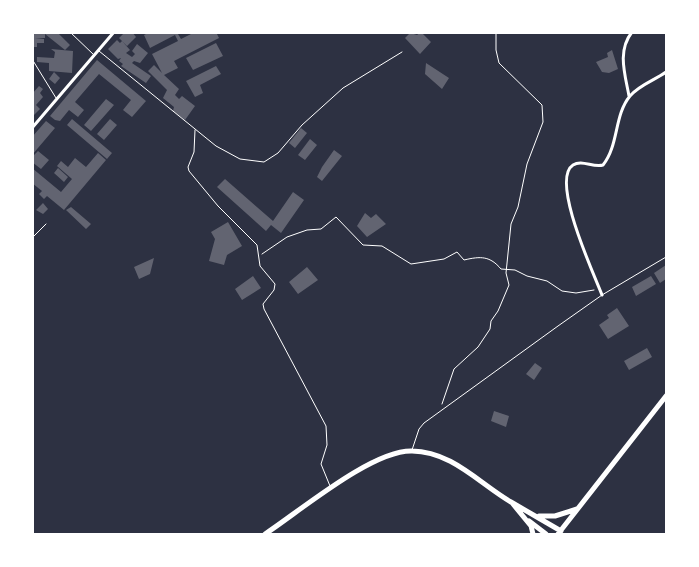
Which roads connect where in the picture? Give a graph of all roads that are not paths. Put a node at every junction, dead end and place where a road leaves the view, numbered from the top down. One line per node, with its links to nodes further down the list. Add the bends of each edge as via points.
1 (70, 32): 6 (lane)
2 (114, 32): 4 (street)
3 (632, 32): 9 (street, via 623,50)
4 (99, 51): 6 (street); 12 (lane)
5 (402, 52): 12 (lane, via 343,88 269,160 252,162 240,159)
6 (95, 55): 10 (street)
7 (32, 59): 10 (lane)
8 (666, 72): 9 (street)
9 (630, 96): 16 (street, via 607,160 599,166 572,165 566,182 572,216)
10 (57, 98): 11 (street)
11 (32, 128)
12 (195, 130): 19 (lane, via 189,172 231,220 253,239 260,266 275,284 264,310 326,426 327,445 321,464)
13 (46, 224): 14 (lane)
14 (32, 238)
15 (666, 257): 16 (lane)
16 (602, 295): 18 (lane, via 440,412 419,430)
17 (666, 396): 21 (highway)
18 (412, 450): 19 (highway, via 378,458); 20 (highway, via 431,453 454,463)
19 (332, 489): 25 (highway)
20 (511, 502): 22 (highway); 23 (highway)
21 (581, 507): 22 (highway, via 554,516); 24 (highway)
22 (536, 516): 24 (highway)
23 (526, 519): 26 (highway); 27 (highway)
24 (559, 533)
25 (265, 534)
26 (533, 534)
27 (546, 534)

